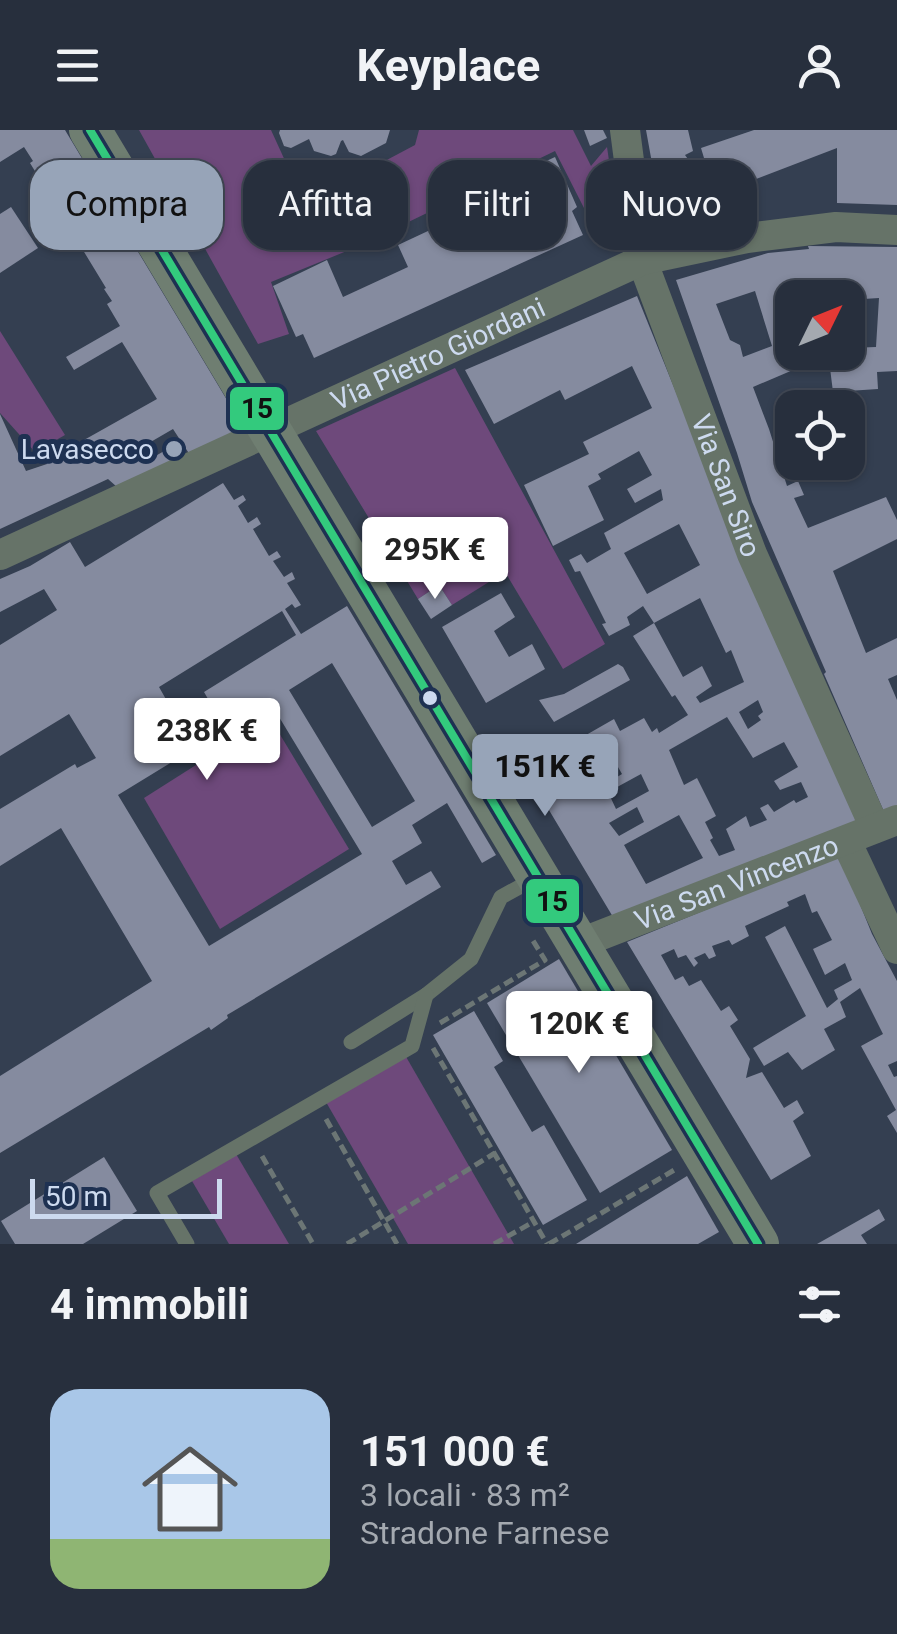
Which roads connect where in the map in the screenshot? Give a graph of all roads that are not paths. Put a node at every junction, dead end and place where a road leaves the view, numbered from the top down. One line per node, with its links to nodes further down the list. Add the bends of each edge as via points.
1 (90, 130): 5 (street)
2 (625, 130): 4 (street, Via San Siro)
3 (897, 230): 4 (street, Via Pietro Giordani, via 836,226)
4 (642, 260): 5 (street, Via Pietro Giordani); 7 (street, Via San Siro, via 752,554)
5 (270, 430): 6 (street, Via Pietro Giordani); 9 (street)
6 (0, 555)
7 (886, 824): 8 (street, Via San Vincenzo)
8 (846, 840): 10 (street, Via San Vincenzo); 11 (street)
9 (520, 887): 10 (street); 12 (lane, via 471,960)
10 (578, 944): 15 (street)
11 (897, 949)
12 (426, 995): 13 (lane); 14 (lane, via 412,1046 156,1193)
13 (351, 1042)
14 (187, 1244)
15 (758, 1244)

